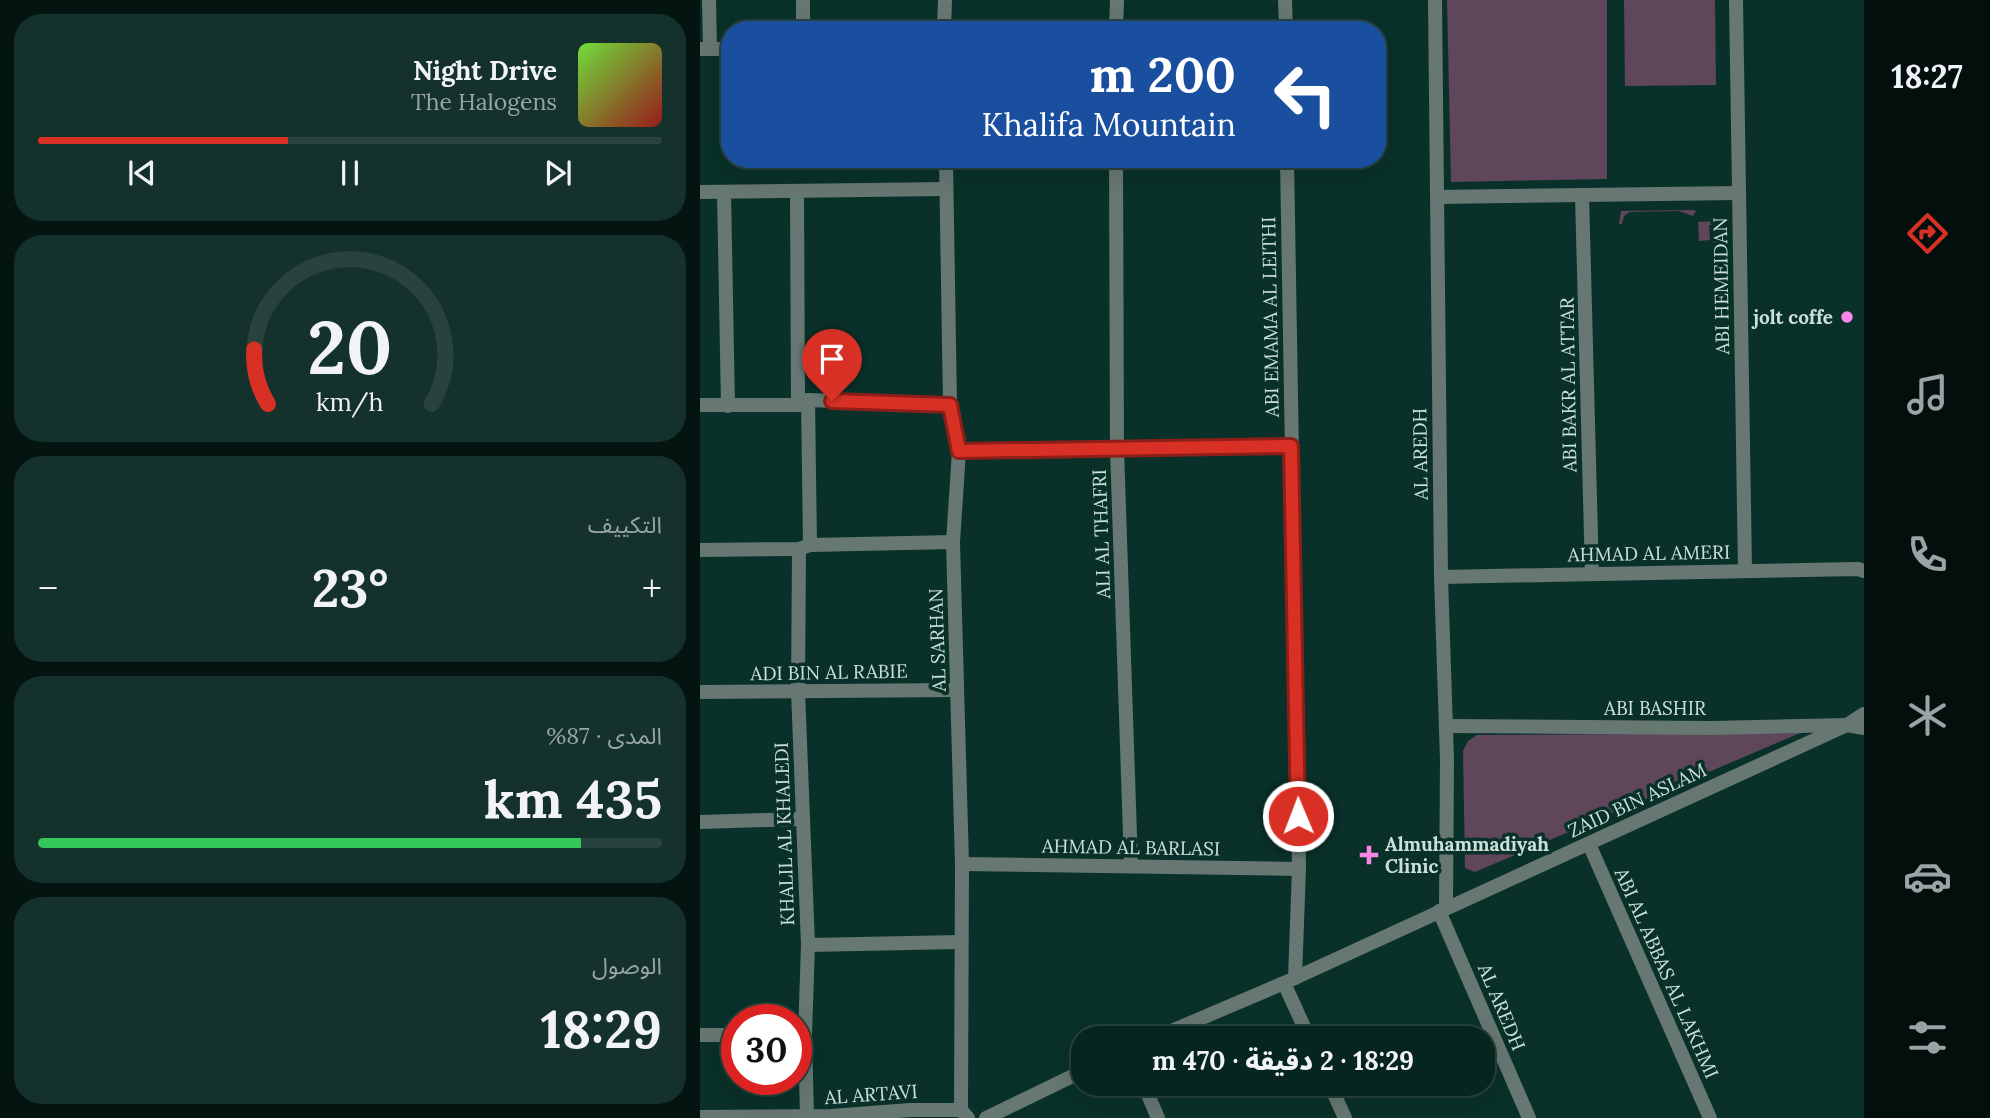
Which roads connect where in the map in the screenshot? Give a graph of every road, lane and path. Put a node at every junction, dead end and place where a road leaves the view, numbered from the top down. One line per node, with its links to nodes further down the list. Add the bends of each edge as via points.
1 (709, 0): 12 (street)
2 (803, 0): 8 (street)
3 (944, 0): 9 (street)
4 (1116, 0): 10 (street)
5 (1286, 0): 11 (street)
6 (1435, 0): 22 (street, AL AREDH)
7 (1736, 0): 20 (street, ABI HEMEIDAN)
8 (803, 21)
9 (944, 21)
10 (1116, 21)
11 (1286, 21)
12 (705, 49)
13 (946, 168): 16 (street, AL SARHAN)
14 (1116, 168): 28 (street, ALI AL THAFRI)
15 (1287, 168): 27 (street, ABI EMAMA AL LEITHI)
16 (947, 190): 17 (street); 26 (street, AL SARHAN)
17 (797, 191): 19 (street); 23 (street, KHALIL AL KHALEDI)
18 (700, 192): 19 (street)
19 (724, 192): 25 (street)
20 (1738, 193): 21 (street); 34 (street, ABI HEMEIDAN)
21 (1582, 195): 22 (street); 35 (street, ABI BAKR AL ATTAR)
22 (1437, 197): 36 (street, AL AREDH)
23 (803, 402): 25 (street); 26 (street); 31 (street, KHALIL AL KHALEDI)
24 (700, 405): 25 (street)
25 (728, 405)
26 (950, 405): 29 (street, AL SARHAN)
27 (1291, 446): 28 (street); 49 (street, ABI EMAMA AL LEITHI)
28 (1117, 449): 29 (street); 48 (street, ALI AL THAFRI)
29 (959, 451): 30 (street, AL SARHAN)
30 (953, 542): 31 (street); 37 (street, AL SARHAN)
31 (804, 547): 32 (street); 38 (street, KHALIL AL KHALEDI)
32 (700, 550)
33 (1862, 569): 34 (street, AHMAD AL AMERI)
34 (1745, 571): 35 (street, AHMAD AL AMERI)
35 (1592, 573): 36 (street, AHMAD AL AMERI)
36 (1441, 577): 42 (street, AL AREDH)
37 (957, 690): 38 (street, ADI BIN AL RABIE); 47 (street, AL SARHAN)
38 (798, 691): 39 (street, ADI BIN AL RABIE); 44 (street, KHALIL AL KHALEDI)
39 (700, 692)
40 (1864, 714): 41 (street, ZAID BIN ASLAM)
41 (1847, 725): 42 (street, ABI BASHIR); 43 (street, ABI BASHIR); 46 (street, ZAID BIN ASLAM)
42 (1446, 726): 50 (street, AL AREDH)
43 (1864, 728)
44 (802, 819): 45 (street); 52 (street, KHALIL AL KHALEDI)
45 (700, 822)
46 (1589, 844): 50 (street, ZAID BIN ASLAM); 71 (street, ABI AL ABBAS AL LAKHMI)
47 (962, 864): 48 (street, AHMAD AL BARLASI); 51 (street, AL SARHAN)
48 (1131, 865): 49 (street, AHMAD AL BARLASI)
49 (1299, 869): 53 (street, ABI EMAMA AL LEITHI)
50 (1443, 909): 53 (street, ZAID BIN ASLAM); 70 (street, AL AREDH)
51 (960, 942): 52 (street); 63 (street, AL SARHAN)
52 (808, 945): 54 (street, KHALIL AL KHALEDI)
53 (1289, 980): 55 (street, ZAID BIN ASLAM); 56 (street)
54 (803, 1004)
55 (1183, 1026)
56 (1305, 1026)
57 (700, 1035): 58 (street)
58 (721, 1035)
59 (1071, 1077): 67 (street)
60 (805, 1095): 64 (street, KHALIL AL KHALEDI)
61 (1149, 1096): 68 (street)
62 (1335, 1096): 69 (street)
63 (964, 1114): 66 (street, AL ARTAVI, via 910,1110)
64 (807, 1116): 65 (street, AL ARTAVI); 66 (street, AL ARTAVI)
65 (700, 1117)
66 (831, 1117)
67 (986, 1118)
68 (1158, 1118)
69 (1345, 1118)
70 (1529, 1118)
71 (1710, 1118)

